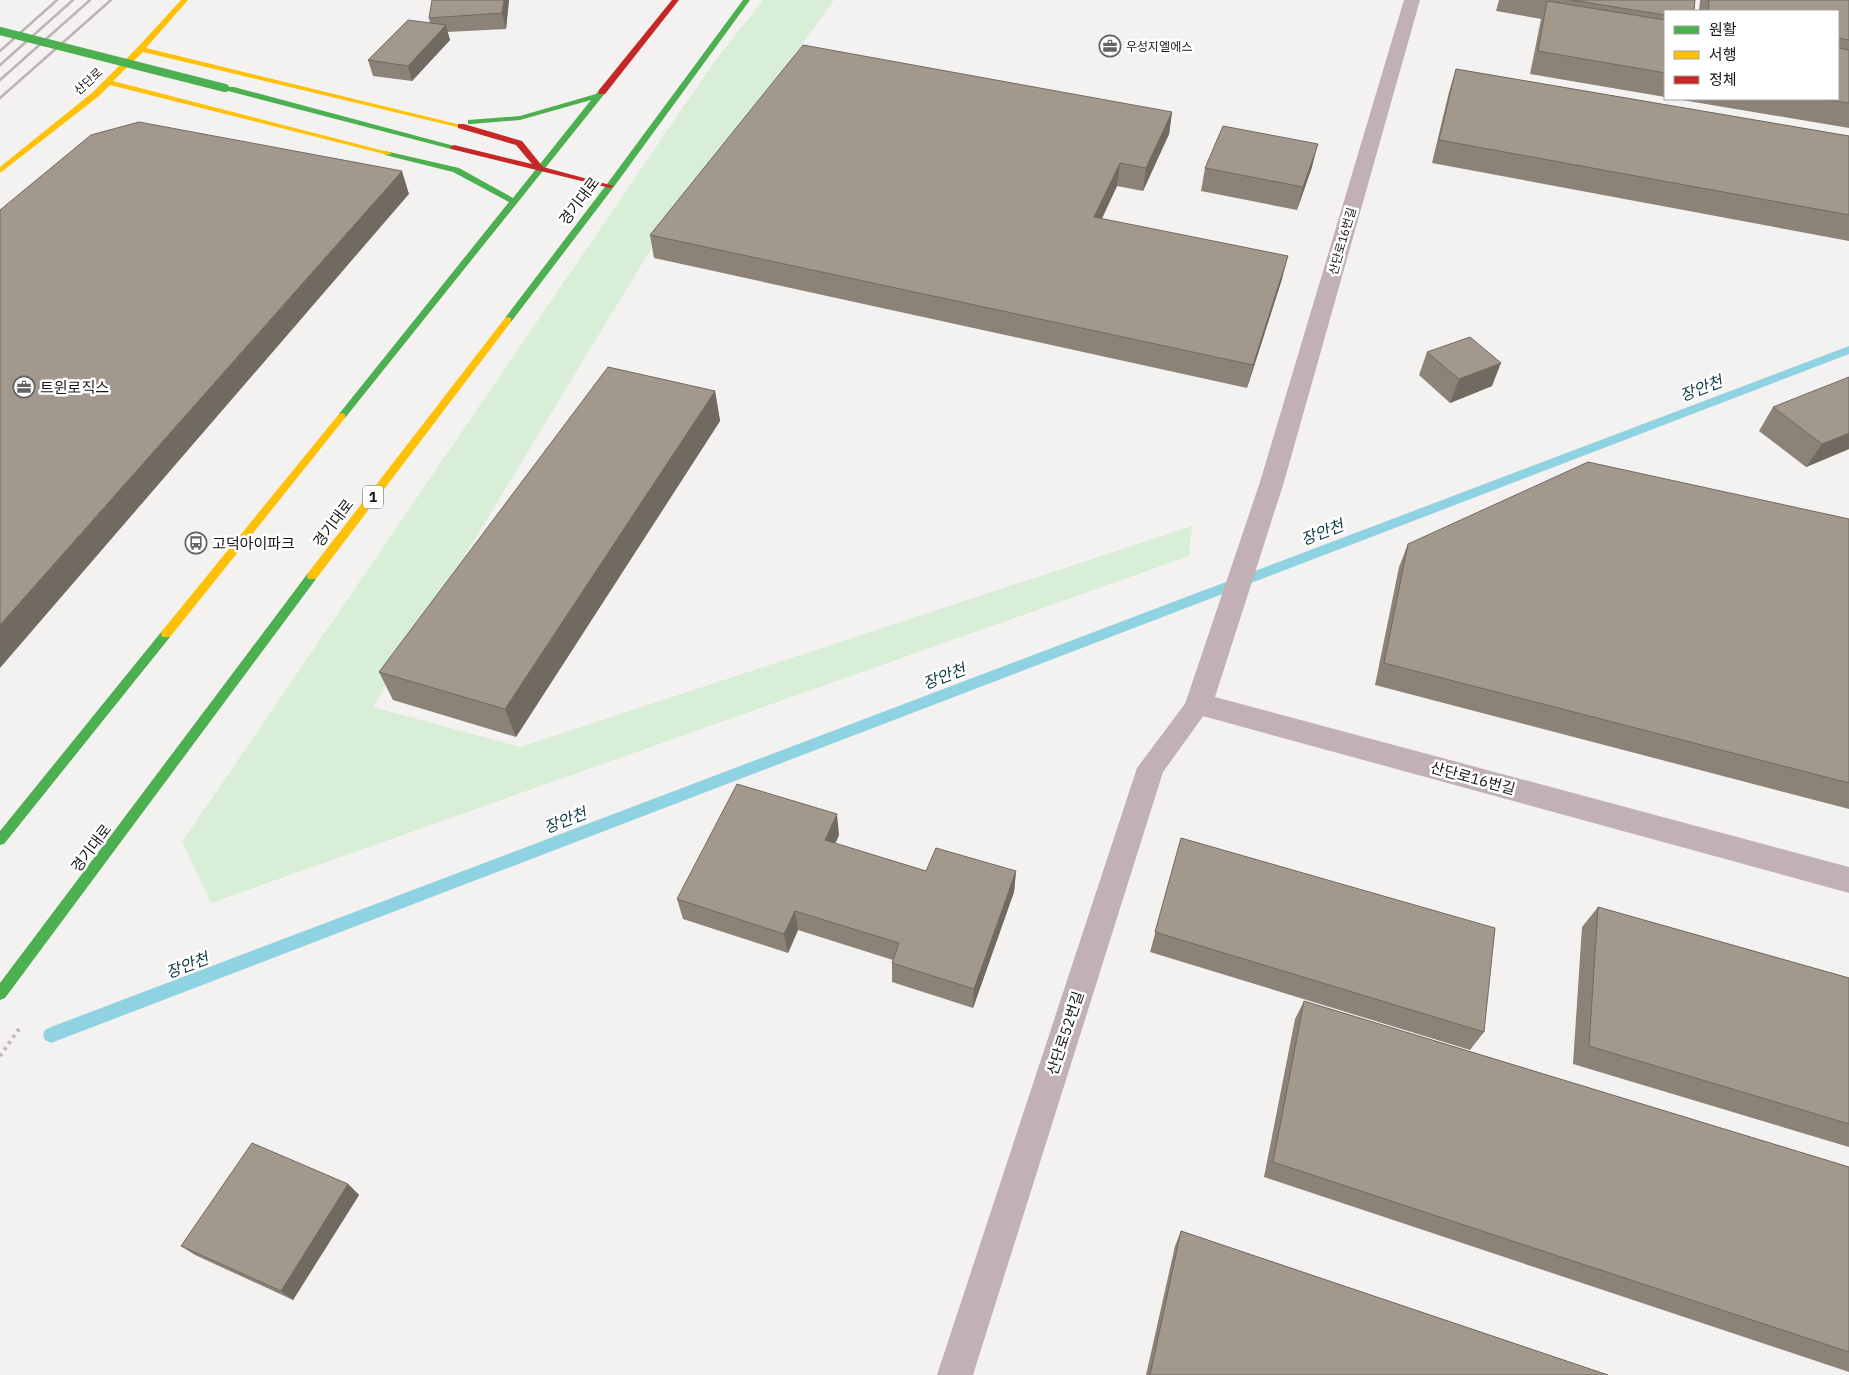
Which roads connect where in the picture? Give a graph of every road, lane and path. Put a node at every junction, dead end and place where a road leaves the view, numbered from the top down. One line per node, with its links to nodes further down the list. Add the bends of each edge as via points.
1 (185, 0): 6 (main road, 산단로)
2 (676, 0): 8 (main road)
3 (747, 0): 12 (main road, 경기대로 / 1)
4 (1412, 0): 14 (street, 산단로16번길, via 1272,482)
5 (0, 31): 10 (main road, bridge)
6 (141, 49): 7 (main road, 산단로); 9 (main road)
7 (108, 82): 11 (main road, 산단로); 13 (main road, via 456,170)
8 (598, 96): 9 (main road, via 520,118 494,122); 10 (main road)
9 (444, 121): 10 (main road, via 519,143)
10 (541, 170): 12 (main road); 13 (main road)
11 (0, 171)
12 (610, 186): 17 (main road, 경기대로 / 1, via 329,554)
13 (515, 202): 15 (main road)
14 (1198, 704): 16 (street, 산단로16번길); 18 (lane, 산단로52번길, via 1151,768)
15 (0, 840)
16 (1849, 880)
17 (0, 994)
18 (955, 1375)

